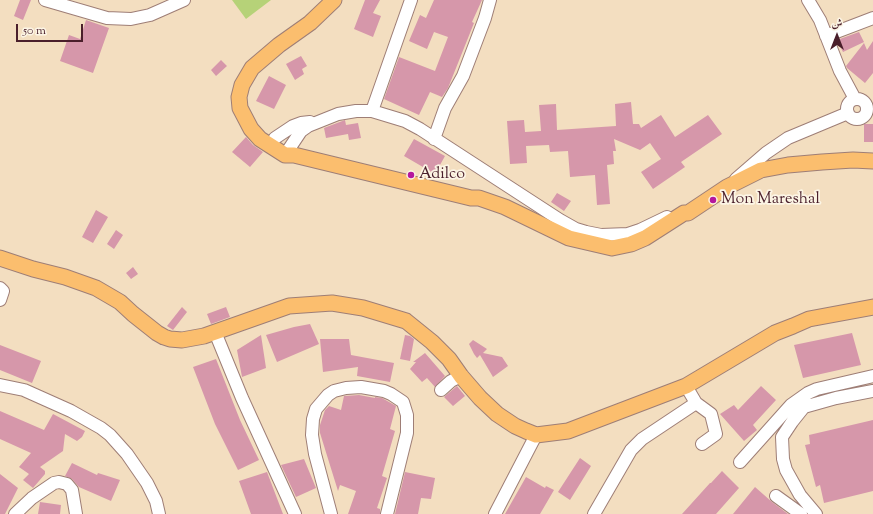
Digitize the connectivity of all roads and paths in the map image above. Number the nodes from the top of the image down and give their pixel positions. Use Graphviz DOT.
graph roads {
  1 [pos="45,0"];
  2 [pos="184,0"];
  3 [pos="334,0"];
  4 [pos="411,0"];
  5 [pos="490,0"];
  6 [pos="808,0"];
  7 [pos="873,18"];
  8 [pos="826,36"];
  9 [pos="855,99"];
  10 [pos="870,105"];
  11 [pos="372,111"];
  12 [pos="848,113"];
  13 [pos="320,121"];
  14 [pos="434,139"];
  15 [pos="273,142"];
  16 [pos="289,152"];
  17 [pos="873,161"];
  18 [pos="727,186"];
  19 [pos="690,211"];
  20 [pos="0,258"];
  21 [pos="0,288"];
  22 [pos="0,300"];
  23 [pos="873,307"];
  24 [pos="215,332"];
  25 [pos="461,376"];
  26 [pos="873,376"];
  27 [pos="0,385"];
  28 [pos="686,386"];
  29 [pos="441,390"];
  30 [pos="873,391"];
  31 [pos="696,403"];
  32 [pos="801,403"];
  33 [pos="536,435"];
  34 [pos="702,444"];
  35 [pos="740,462"];
  36 [pos="776,496"];
  37 [pos="15,514"];
  38 [pos="76,514"];
  39 [pos="159,514"];
  40 [pos="295,514"];
  41 [pos="331,514"];
  42 [pos="387,514"];
  43 [pos="495,514"];
  44 [pos="594,514"];
  45 [pos="801,514"];
  46 [pos="816,514"];
  1 -- 2 [label="street"];
  3 -- 15 [label="main road"];
  4 -- 11 [label="street"];
  5 -- 14 [label="street"];
  6 -- 8 [label="street"];
  7 -- 8 [label="street"];
  8 -- 9 [label="street"];
  9 -- 10 [label="street"];
  9 -- 12 [label="street"];
  10 -- 12 [label="street"];
  11 -- 13 [label="street"];
  11 -- 14 [label="street"];
  12 -- 18 [label="street"];
  13 -- 15 [label="street"];
  13 -- 16 [label="street"];
  14 -- 19 [label="street"];
  15 -- 16 [label="main road"];
  16 -- 19 [label="main road"];
  17 -- 18 [label="main road"];
  18 -- 19 [label="main road"];
  20 -- 24 [label="main road"];
  21 -- 22 [label="street"];
  23 -- 28 [label="main road"];
  24 -- 25 [label="main road"];
  24 -- 40 [label="street"];
  25 -- 29 [label="street"];
  25 -- 33 [label="main road"];
  26 -- 32 [label="street"];
  27 -- 39 [label="street"];
  28 -- 31 [label="street"];
  28 -- 33 [label="main road"];
  30 -- 32 [label="street"];
  31 -- 34 [label="street"];
  31 -- 44 [label="street"];
  32 -- 35 [label="street"];
  32 -- 46 [label="street"];
  33 -- 43 [label="street"];
  36 -- 45 [label="street"];
  37 -- 38 [label="street"];
  41 -- 42 [label="street"];
}
